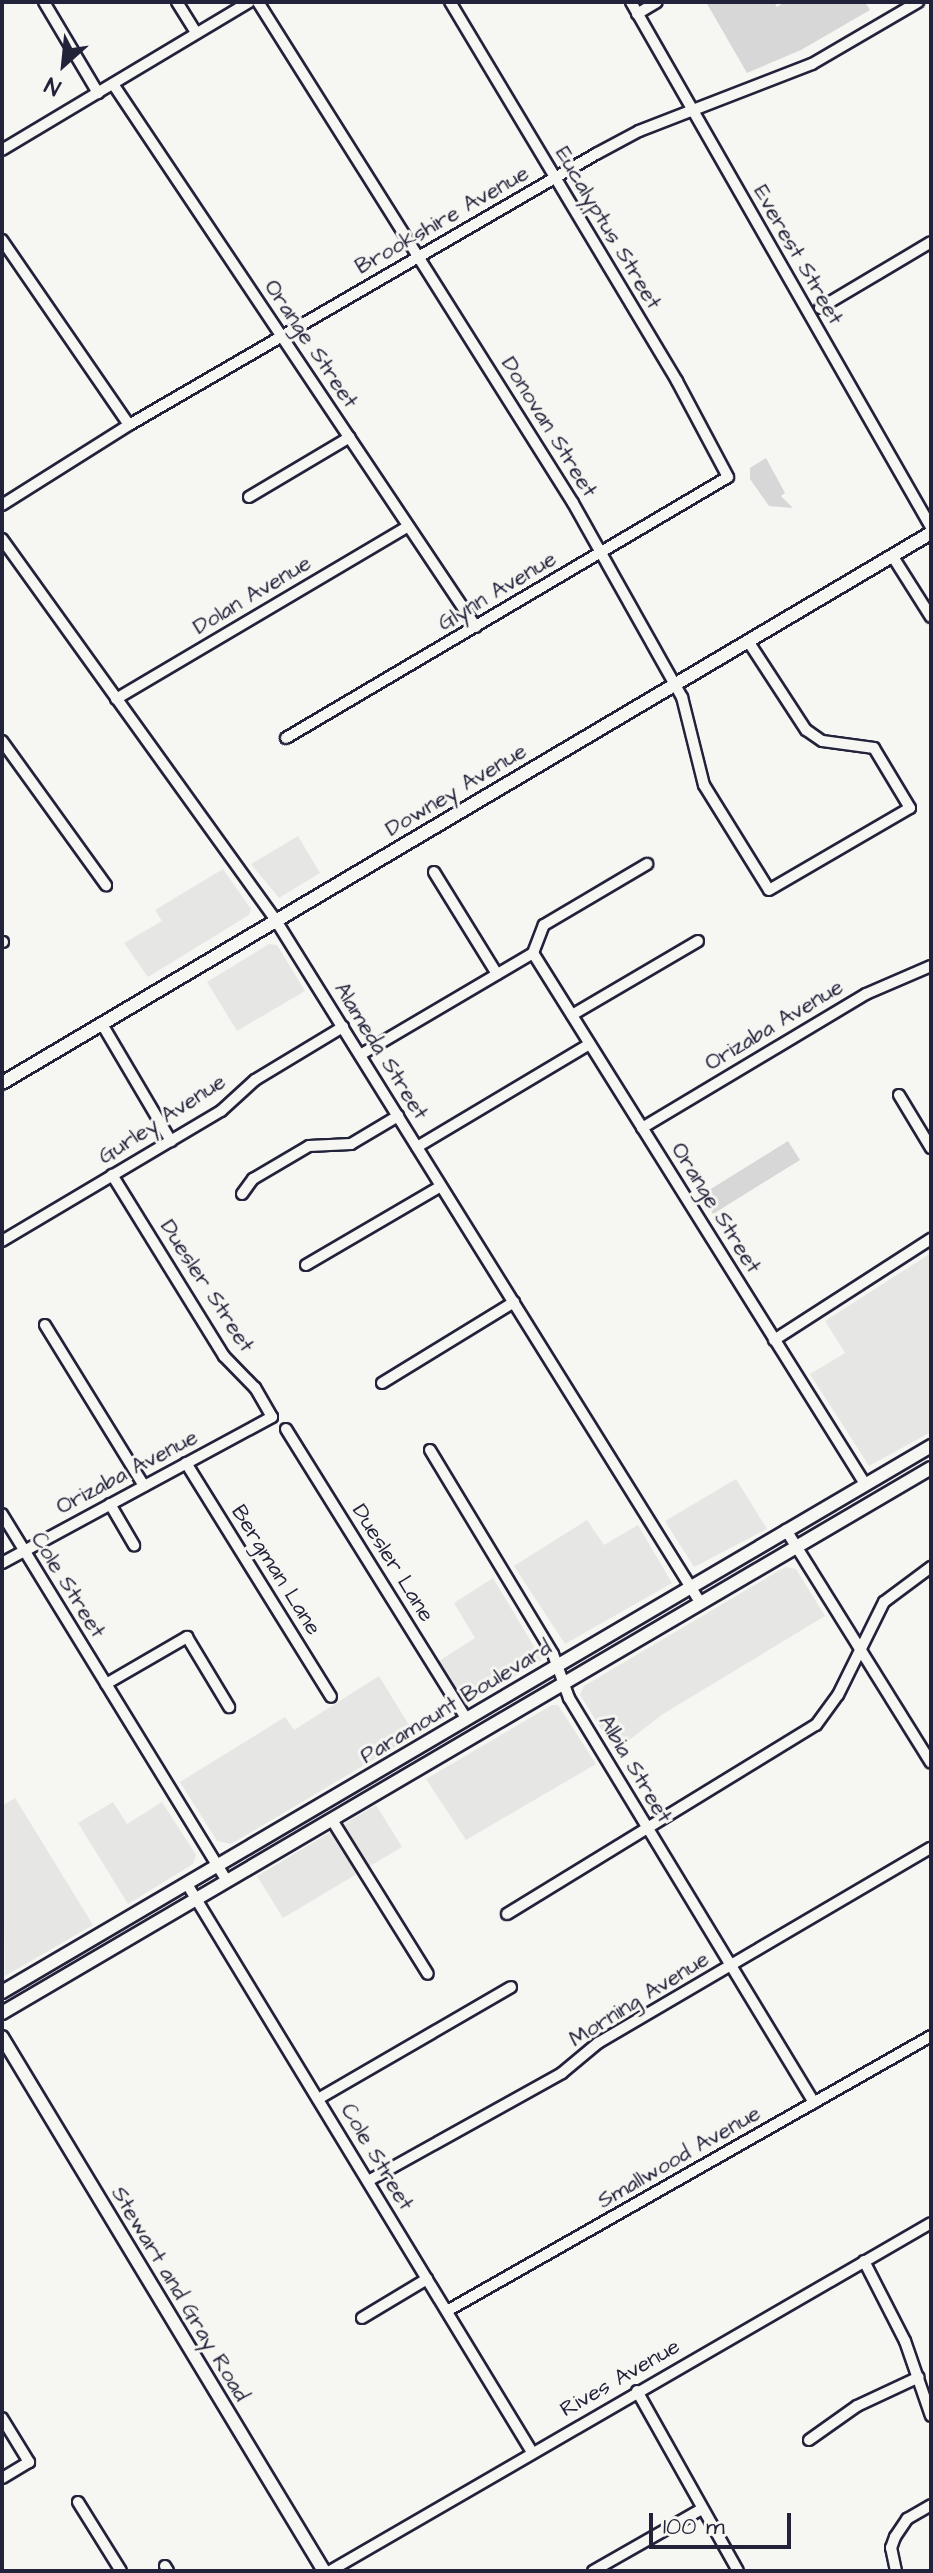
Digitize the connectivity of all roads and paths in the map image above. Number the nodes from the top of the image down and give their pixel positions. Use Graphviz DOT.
graph roads {
  1 [pos="44,2"];
  2 [pos="177,2"];
  3 [pos="249,2"];
  4 [pos="258,2"];
  5 [pos="450,2"];
  6 [pos="631,2"];
  7 [pos="657,2"];
  8 [pos="918,2"];
  9 [pos="637,14"];
  10 [pos="196,33"];
  11 [pos="113,84"];
  12 [pos="98,93"];
  13 [pos="692,110"];
  14 [pos="2,150"];
  15 [pos="554,177"];
  16 [pos="2,240"];
  17 [pos="931,242"];
  18 [pos="418,257"];
  19 [pos="820,308"];
  20 [pos="282,337"];
  21 [pos="129,425"];
  22 [pos="350,437"];
  23 [pos="728,477"];
  24 [pos="249,497"];
  25 [pos="2,505"];
  26 [pos="408,526"];
  27 [pos="931,530"];
  28 [pos="2,539"];
  29 [pos="598,553"];
  30 [pos="893,557"];
  31 [pos="931,617"];
  32 [pos="476,627"];
  33 [pos="748,641"];
  34 [pos="674,684"];
  35 [pos="116,699"];
  36 [pos="286,738"];
  37 [pos="2,741"];
  38 [pos="647,864"];
  39 [pos="434,872"];
  40 [pos="106,885"];
  41 [pos="275,919"];
  42 [pos="698,941"];
  43 [pos="533,953"];
  44 [pos="931,966"];
  45 [pos="497,974"];
  46 [pos="572,1015"];
  47 [pos="102,1024"];
  48 [pos="343,1027"];
  49 [pos="590,1044"];
  50 [pos="360,1055"];
  51 [pos="2,1083"];
  52 [pos="899,1095"];
  53 [pos="398,1116"];
  54 [pos="642,1128"];
  55 [pos="171,1141"];
  56 [pos="417,1147"];
  57 [pos="931,1148"];
  58 [pos="112,1175"];
  59 [pos="441,1186"];
  60 [pos="242,1194"];
  61 [pos="931,1239"];
  62 [pos="2,1241"];
  63 [pos="306,1265"];
  64 [pos="514,1302"];
  65 [pos="45,1325"];
  66 [pos="774,1340"];
  67 [pos="382,1383"];
  68 [pos="272,1417"];
  69 [pos="286,1429"];
  70 [pos="931,1446"];
  71 [pos="430,1450"];
  72 [pos="186,1463"];
  73 [pos="931,1468"];
  74 [pos="865,1484"];
  75 [pos="144,1486"];
  76 [pos="110,1504"];
  77 [pos="2,1514"];
  78 [pos="849,1516"];
  79 [pos="786,1530"];
  80 [pos="134,1545"];
  81 [pos="796,1546"];
  82 [pos="23,1551"];
  83 [pos="2,1563"];
  84 [pos="931,1567"];
  85 [pos="691,1587"];
  86 [pos="700,1602"];
  87 [pos="861,1649"];
  88 [pos="557,1665"];
  89 [pos="563,1683"];
  90 [pos="106,1684"];
  91 [pos="331,1697"];
  92 [pos="229,1707"];
  93 [pos="466,1718"];
  94 [pos="931,1763"];
  95 [pos="332,1820"];
  96 [pos="649,1831"];
  97 [pos="931,1848"];
  98 [pos="217,1865"];
  99 [pos="227,1881"];
  100 [pos="187,1884"];
  101 [pos="196,1899"];
  102 [pos="507,1914"];
  103 [pos="729,1967"];
  104 [pos="428,1974"];
  105 [pos="511,1987"];
  106 [pos="2,1992"];
  107 [pos="2,2013"];
  108 [pos="931,2036"];
  109 [pos="2,2037"];
  110 [pos="318,2099"];
  111 [pos="814,2103"];
  112 [pos="368,2181"];
  113 [pos="931,2223"];
  114 [pos="864,2261"];
  115 [pos="427,2279"];
  116 [pos="447,2311"];
  117 [pos="362,2318"];
  118 [pos="919,2377"];
  119 [pos="637,2391"];
  120 [pos="931,2416"];
  121 [pos="2,2418"];
  122 [pos="809,2440"];
  123 [pos="532,2452"];
  124 [pos="2,2478"];
  125 [pos="78,2502"];
  126 [pos="931,2505"];
  127 [pos="700,2510"];
  128 [pos="121,2571"];
  129 [pos="324,2571"];
  130 [pos="330,2571"];
  131 [pos="593,2571"];
  132 [pos="738,2571"];
  133 [pos="896,2571"];
  1 -- 12 [label="street"];
  2 -- 10 [label="street"];
  3 -- 10 [label="street"];
  4 -- 18 [label="street, Donovan Street"];
  5 -- 15 [label="street, Eucalyptus Street"];
  6 -- 9 [label="street, Everest Street"];
  7 -- 9 [label="street"];
  8 -- 13 [label="street, Brookshire Avenue"];
  9 -- 13 [label="street, Everest Street"];
  10 -- 11 [label="street"];
  11 -- 12 [label="street"];
  11 -- 20 [label="street, Orange Street"];
  12 -- 14 [label="street"];
  13 -- 15 [label="street, Brookshire Avenue"];
  13 -- 27 [label="street, Everest Street"];
  15 -- 18 [label="street, Brookshire Avenue"];
  15 -- 23 [label="street, Eucalyptus Street"];
  16 -- 21 [label="street"];
  17 -- 19 [label="street"];
  18 -- 20 [label="street, Brookshire Avenue"];
  18 -- 29 [label="street, Donovan Street"];
  20 -- 21 [label="street, Brookshire Avenue"];
  20 -- 22 [label="street, Orange Street"];
  21 -- 25 [label="street, Brookshire Avenue"];
  22 -- 24 [label="street"];
  22 -- 26 [label="street, Orange Street"];
  23 -- 29 [label="street, Glynn Avenue"];
  26 -- 32 [label="street, Orange Street"];
  26 -- 35 [label="street, Dolan Avenue"];
  27 -- 30 [label="main road, Downey Avenue"];
  28 -- 35 [label="street, Alameda Street"];
  29 -- 32 [label="street, Glynn Avenue"];
  29 -- 34 [label="street, Donovan Street"];
  30 -- 31 [label="street"];
  30 -- 33 [label="main road, Downey Avenue"];
  32 -- 36 [label="street, Glynn Avenue"];
  33 -- 34 [label="main road, Downey Avenue"];
  33 -- 34 [label="street, Donovan Street"];
  34 -- 41 [label="main road, Downey Avenue"];
  35 -- 41 [label="street, Alameda Street"];
  37 -- 40 [label="street"];
  38 -- 43 [label="street"];
  39 -- 45 [label="street"];
  41 -- 47 [label="main road, Downey Avenue"];
  41 -- 48 [label="street, Alameda Street"];
  42 -- 46 [label="street"];
  43 -- 45 [label="street"];
  43 -- 46 [label="street, Orange Street"];
  44 -- 54 [label="street, Orizaba Avenue"];
  45 -- 50 [label="street"];
  46 -- 49 [label="street, Orange Street"];
  47 -- 51 [label="main road, Downey Avenue"];
  47 -- 55 [label="street"];
  48 -- 50 [label="street, Alameda Street"];
  48 -- 55 [label="street, Gurley Avenue"];
  49 -- 54 [label="street, Orange Street"];
  49 -- 56 [label="street"];
  50 -- 53 [label="street, Alameda Street"];
  52 -- 57 [label="street"];
  53 -- 56 [label="street, Alameda Street"];
  53 -- 60 [label="street"];
  54 -- 66 [label="street, Orange Street"];
  55 -- 58 [label="street, Gurley Avenue"];
  56 -- 59 [label="street, Alameda Street"];
  58 -- 62 [label="street, Gurley Avenue"];
  58 -- 68 [label="street, Duesler Street"];
  59 -- 63 [label="street"];
  59 -- 64 [label="street, Alameda Street"];
  61 -- 66 [label="street"];
  64 -- 67 [label="street"];
  64 -- 85 [label="street, Alameda Street"];
  65 -- 75 [label="street"];
  66 -- 74 [label="street, Orange Street"];
  68 -- 72 [label="street, Orizaba Avenue"];
  69 -- 93 [label="street, Duesler Lane"];
  70 -- 74 [label="main road, Paramount Boulevard"];
  71 -- 88 [label="street, Albia Street"];
  72 -- 75 [label="street, Orizaba Avenue"];
  72 -- 91 [label="street, Bergman Lane"];
  73 -- 78 [label="main road, Paramount Boulevard"];
  74 -- 78 [label="main road"];
  74 -- 79 [label="main road, Paramount Boulevard"];
  75 -- 76 [label="street, Orizaba Avenue"];
  76 -- 80 [label="street"];
  76 -- 82 [label="street, Orizaba Avenue"];
  77 -- 82 [label="street, Cole Street"];
  78 -- 81 [label="main road, Paramount Boulevard"];
  79 -- 81 [label="street"];
  79 -- 85 [label="main road, Paramount Boulevard"];
  81 -- 86 [label="main road, Paramount Boulevard"];
  81 -- 87 [label="street"];
  82 -- 83 [label="street, Orizaba Avenue"];
  82 -- 90 [label="street, Cole Street"];
  84 -- 87 [label="street"];
  85 -- 86 [label="street, Alameda Street"];
  85 -- 88 [label="main road, Paramount Boulevard"];
  86 -- 89 [label="main road, Paramount Boulevard"];
  87 -- 94 [label="street"];
  87 -- 96 [label="street"];
  88 -- 89 [label="street, Albia Street"];
  88 -- 93 [label="main road, Paramount Boulevard"];
  89 -- 95 [label="main road, Paramount Boulevard"];
  89 -- 96 [label="street, Albia Street"];
  90 -- 92 [label="street"];
  90 -- 98 [label="street, Cole Street"];
  93 -- 98 [label="main road, Paramount Boulevard"];
  95 -- 99 [label="main road, Paramount Boulevard"];
  95 -- 104 [label="street"];
  96 -- 102 [label="street"];
  96 -- 103 [label="street, Albia Street"];
  97 -- 103 [label="street, Morning Avenue"];
  98 -- 99 [label="street, Cole Street"];
  98 -- 100 [label="main road, Paramount Boulevard"];
  99 -- 101 [label="main road, Paramount Boulevard"];
  100 -- 101 [label="street, Cole Street"];
  100 -- 106 [label="main road, Paramount Boulevard"];
  101 -- 107 [label="main road, Paramount Boulevard"];
  101 -- 110 [label="street, Cole Street"];
  103 -- 111 [label="street, Albia Street"];
  103 -- 112 [label="street, Morning Avenue"];
  105 -- 110 [label="street"];
  108 -- 111 [label="street, Smallwood Avenue"];
  109 -- 129 [label="main road, Stewart and Gray Road"];
  110 -- 112 [label="street, Cole Street"];
  111 -- 116 [label="street, Smallwood Avenue"];
  112 -- 115 [label="street, Cole Street"];
  113 -- 114 [label="street, Rives Avenue"];
  114 -- 118 [label="street"];
  114 -- 119 [label="street, Rives Avenue"];
  115 -- 116 [label="street, Cole Street"];
  115 -- 117 [label="street"];
  116 -- 123 [label="street, Cole Street"];
  118 -- 120 [label="street"];
  118 -- 122 [label="street"];
  119 -- 123 [label="street, Rives Avenue"];
  119 -- 127 [label="street"];
  121 -- 124 [label="street"];
  123 -- 130 [label="street, Rives Avenue"];
  125 -- 128 [label="street"];
  126 -- 133 [label="street"];
  127 -- 131 [label="street"];
  127 -- 132 [label="street"];
}
